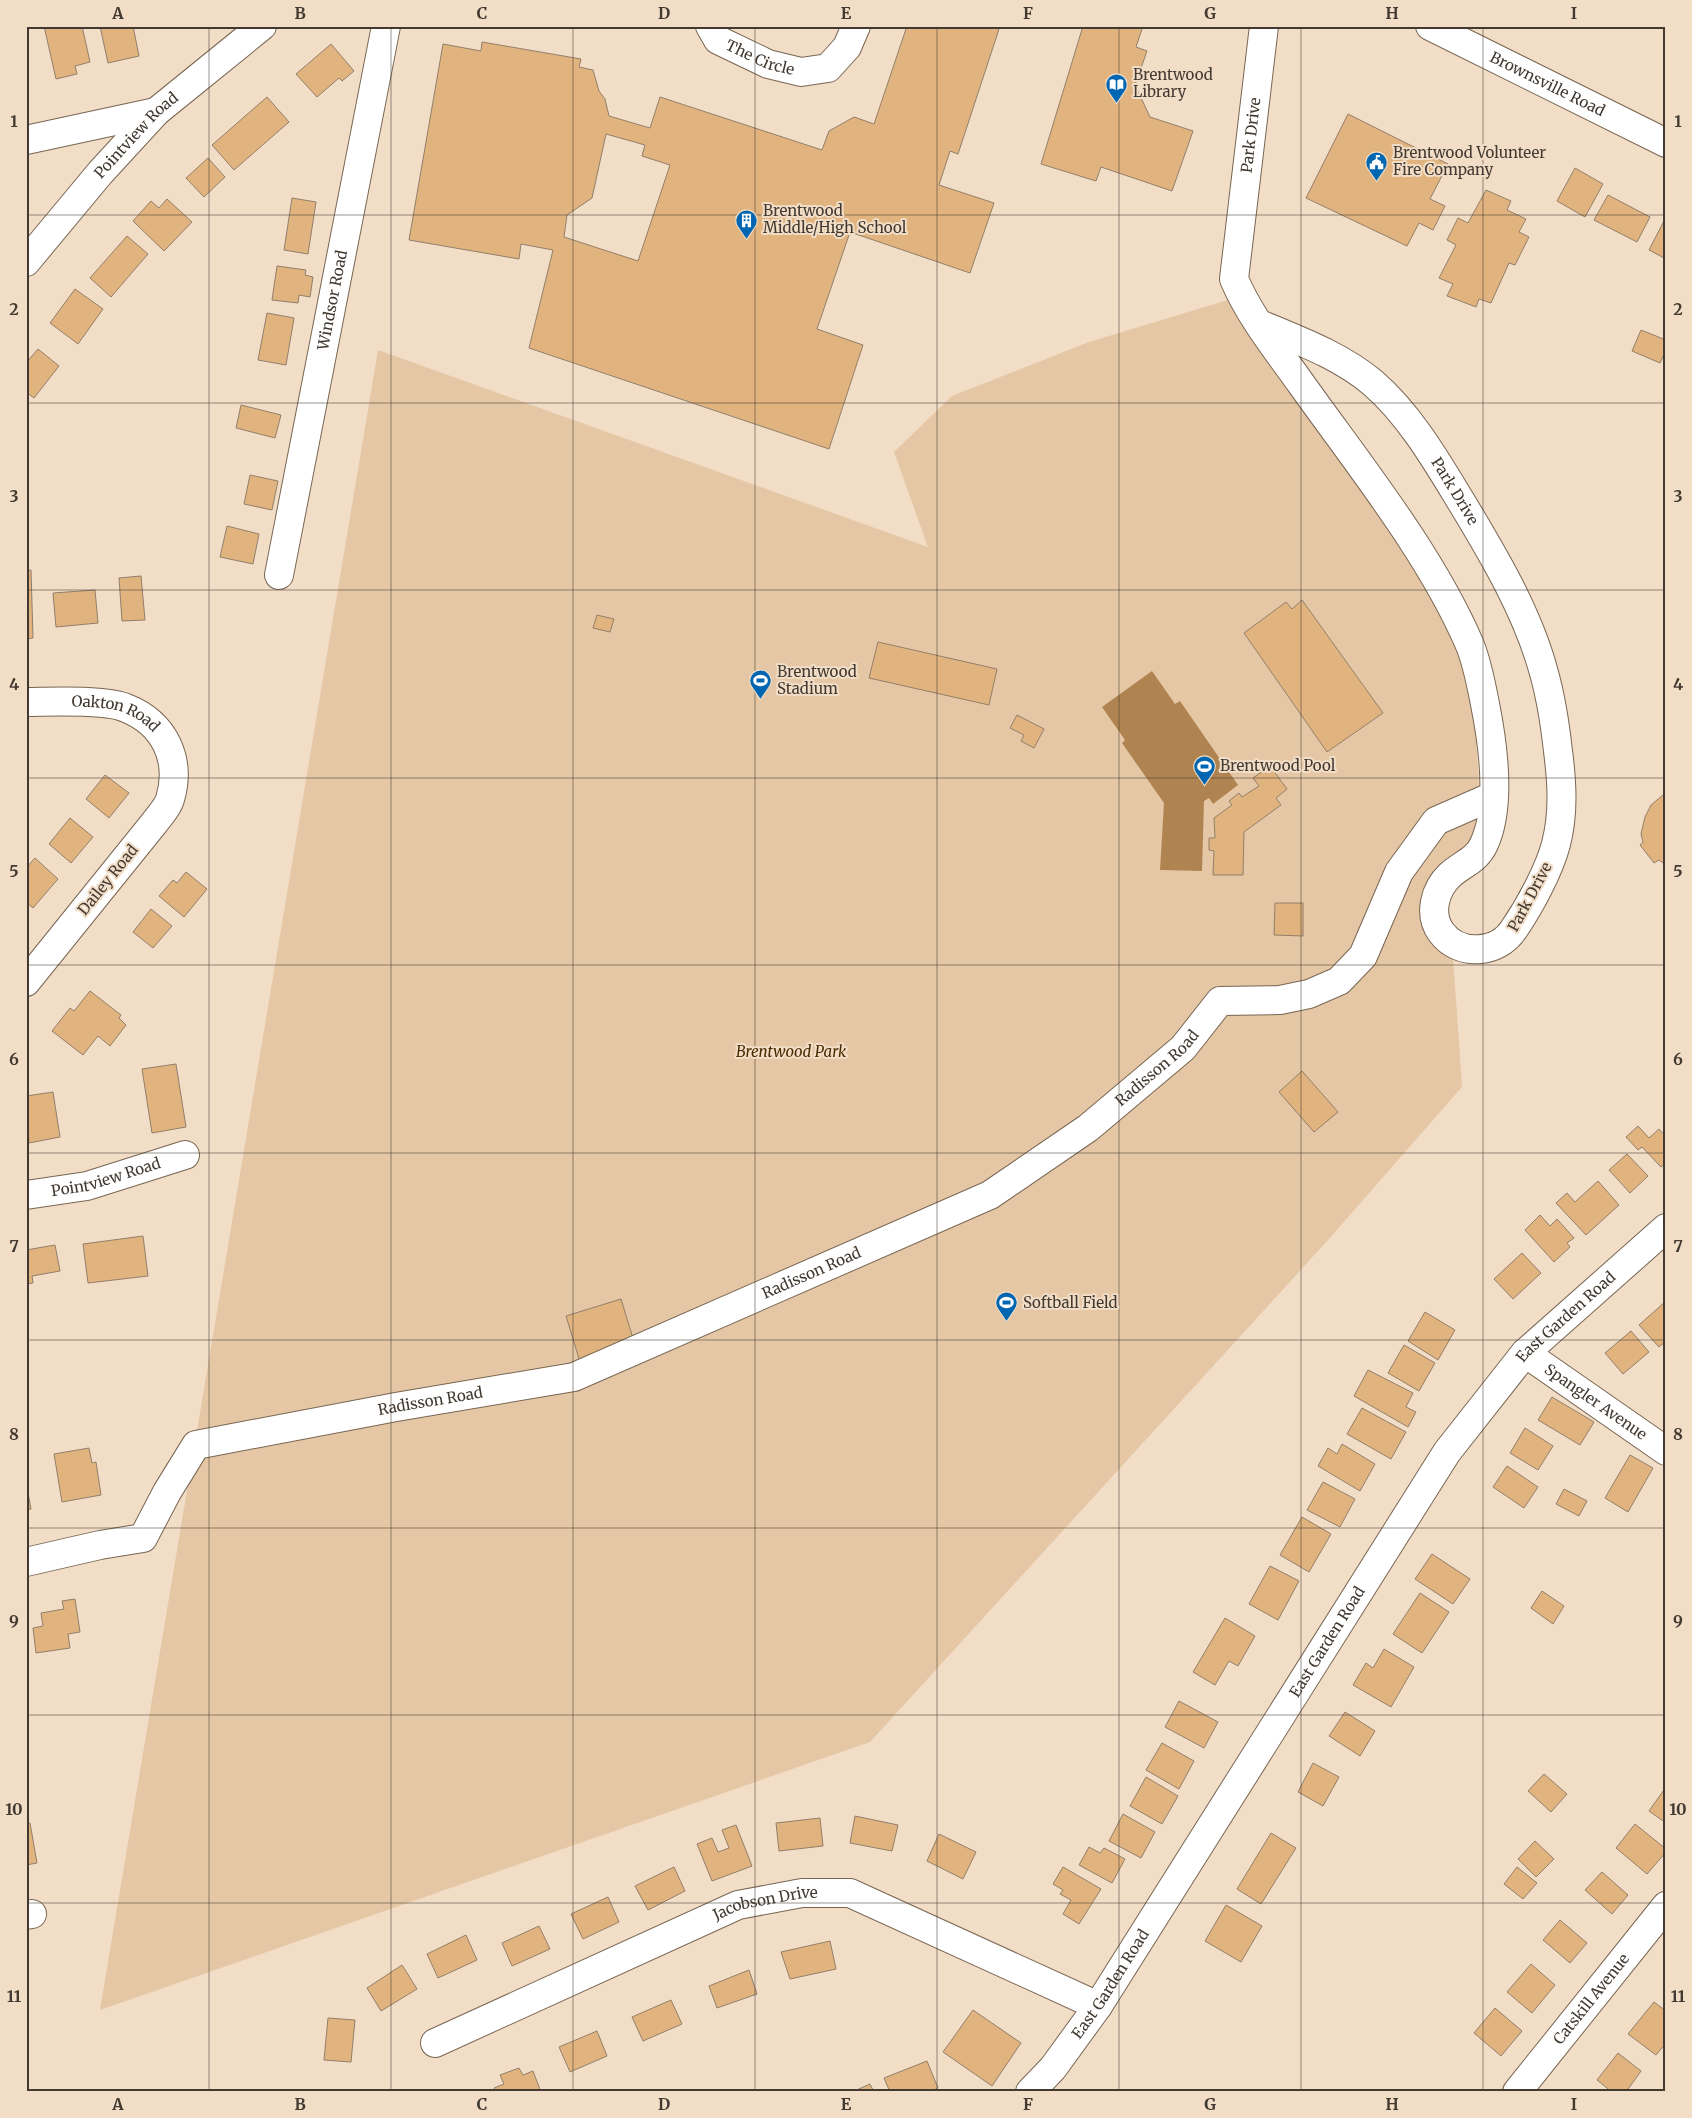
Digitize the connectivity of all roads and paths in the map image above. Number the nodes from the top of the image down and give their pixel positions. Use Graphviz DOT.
graph roads {
  1 [pos="262,26"];
  2 [pos="386,26"];
  3 [pos="710,26"];
  4 [pos="856,26"];
  5 [pos="1264,26"];
  6 [pos="1430,26"];
  7 [pos="156,112"];
  8 [pos="26,140"];
  9 [pos="1666,143"];
  10 [pos="26,262"];
  11 [pos="1262,325"];
  12 [pos="279,575"];
  13 [pos="26,702"];
  14 [pos="174,771"];
  15 [pos="1493,796"];
  16 [pos="26,982"];
  17 [pos="185,1155"];
  18 [pos="26,1194"];
  19 [pos="1666,1228"];
  20 [pos="1525,1353"];
  21 [pos="1666,1451"];
  22 [pos="26,1562"];
  23 [pos="1666,1906"];
  24 [pos="1098,2006"];
  25 [pos="435,2043"];
  26 [pos="1030,2092"];
  27 [pos="1518,2092"];
  1 -- 7 [label="street, Pointview Road"];
  2 -- 12 [label="street, Windsor Road"];
  3 -- 4 [label="street, The Circle"];
  5 -- 11 [label="street, Park Drive"];
  6 -- 9 [label="street, Brownsville Road"];
  7 -- 8 [label="street"];
  7 -- 10 [label="street, Pointview Road"];
  11 -- 15 [label="street, Park Drive"];
  11 -- 15 [label="street, Park Drive"];
  13 -- 14 [label="street, Oakton Road"];
  14 -- 16 [label="street, Dailey Road"];
  15 -- 22 [label="street, Radisson Road"];
  17 -- 18 [label="street, Pointview Road"];
  19 -- 20 [label="street, East Garden Road"];
  20 -- 21 [label="street, Spangler Avenue"];
  20 -- 24 [label="street, East Garden Road"];
  23 -- 27 [label="street, Catskill Avenue"];
  24 -- 25 [label="street, Jacobson Drive"];
  24 -- 26 [label="street, East Garden Road"];
}
